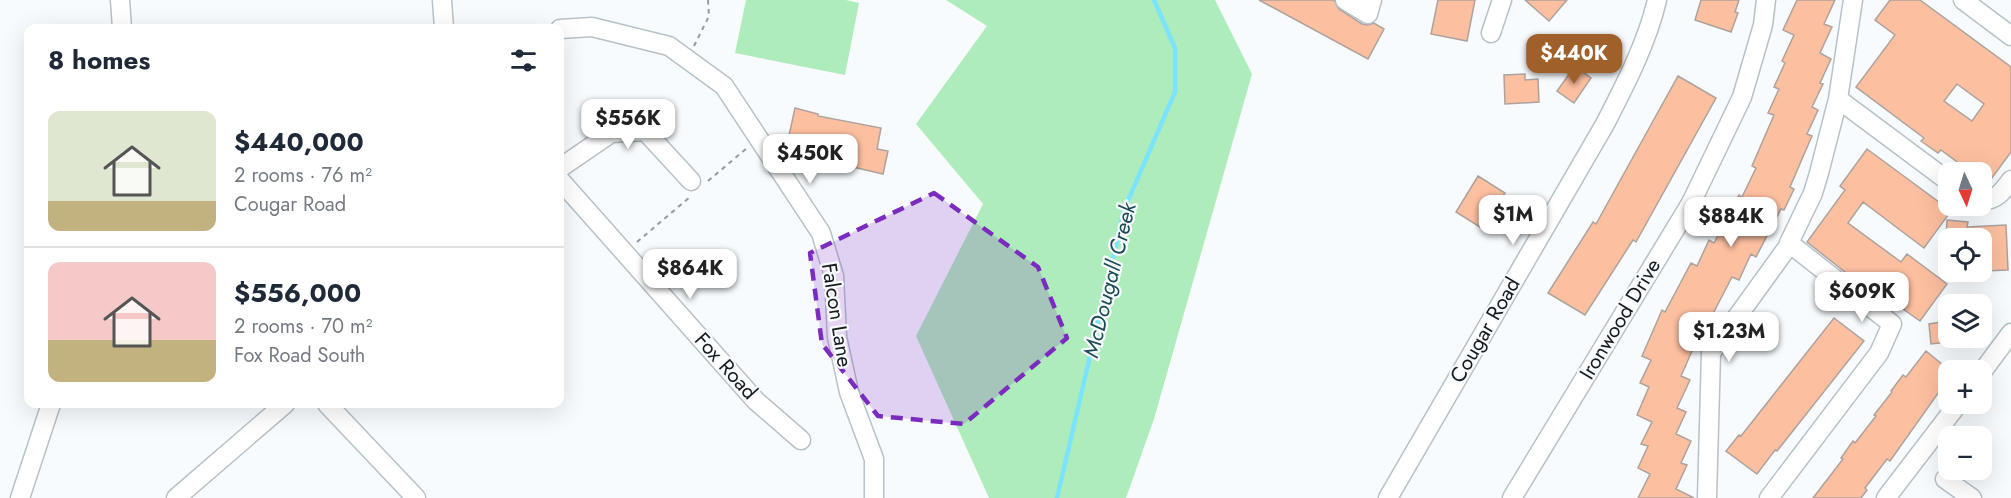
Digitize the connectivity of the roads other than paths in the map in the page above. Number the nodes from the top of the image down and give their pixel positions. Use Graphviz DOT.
graph roads {
  1 [pos="120,0"];
  2 [pos="442,0"];
  3 [pos="1345,0"];
  4 [pos="1372,0"];
  5 [pos="1502,0"];
  6 [pos="1657,0"];
  7 [pos="1766,0"];
  8 [pos="1853,0"];
  9 [pos="1963,0"];
  10 [pos="122,24"];
  11 [pos="444,24"];
  12 [pos="564,29"];
  13 [pos="1491,33"];
  14 [pos="2011,36"];
  15 [pos="1838,99"];
  16 [pos="564,165"];
  17 [pos="1938,174"];
  18 [pos="2011,180"];
  19 [pos="691,181"];
  20 [pos="564,185"];
  21 [pos="1992,198"];
  22 [pos="1789,246"];
  23 [pos="2011,333"];
  24 [pos="1991,360"];
  25 [pos="50,408"];
  26 [pos="280,408"];
  27 [pos="331,408"];
  28 [pos="1950,414"];
  29 [pos="801,440"];
  30 [pos="1947,480"];
  31 [pos="20,498"];
  32 [pos="176,498"];
  33 [pos="416,498"];
  34 [pos="874,498"];
  35 [pos="1388,498"];
  36 [pos="1512,498"];
  37 [pos="1707,498"];
  38 [pos="1769,498"];
  39 [pos="1886,498"];
  40 [pos="1972,498"];
  1 -- 10 [label="street"];
  2 -- 11 [label="street"];
  3 -- 4 [label="street"];
  5 -- 13 [label="street"];
  6 -- 35 [label="street, Cougar Road"];
  7 -- 36 [label="street, Ironwood Drive"];
  8 -- 15 [label="street"];
  9 -- 14 [label="street"];
  12 -- 34 [label="street, Falcon Lane"];
  15 -- 17 [label="street"];
  15 -- 38 [label="street"];
  16 -- 19 [label="street"];
  18 -- 21 [label="street"];
  20 -- 29 [label="street, Fox Road"];
  22 -- 37 [label="street"];
  23 -- 24 [label="street"];
  25 -- 31 [label="street"];
  26 -- 32 [label="street"];
  27 -- 33 [label="street"];
  28 -- 39 [label="street"];
  30 -- 40 [label="street"];
}
